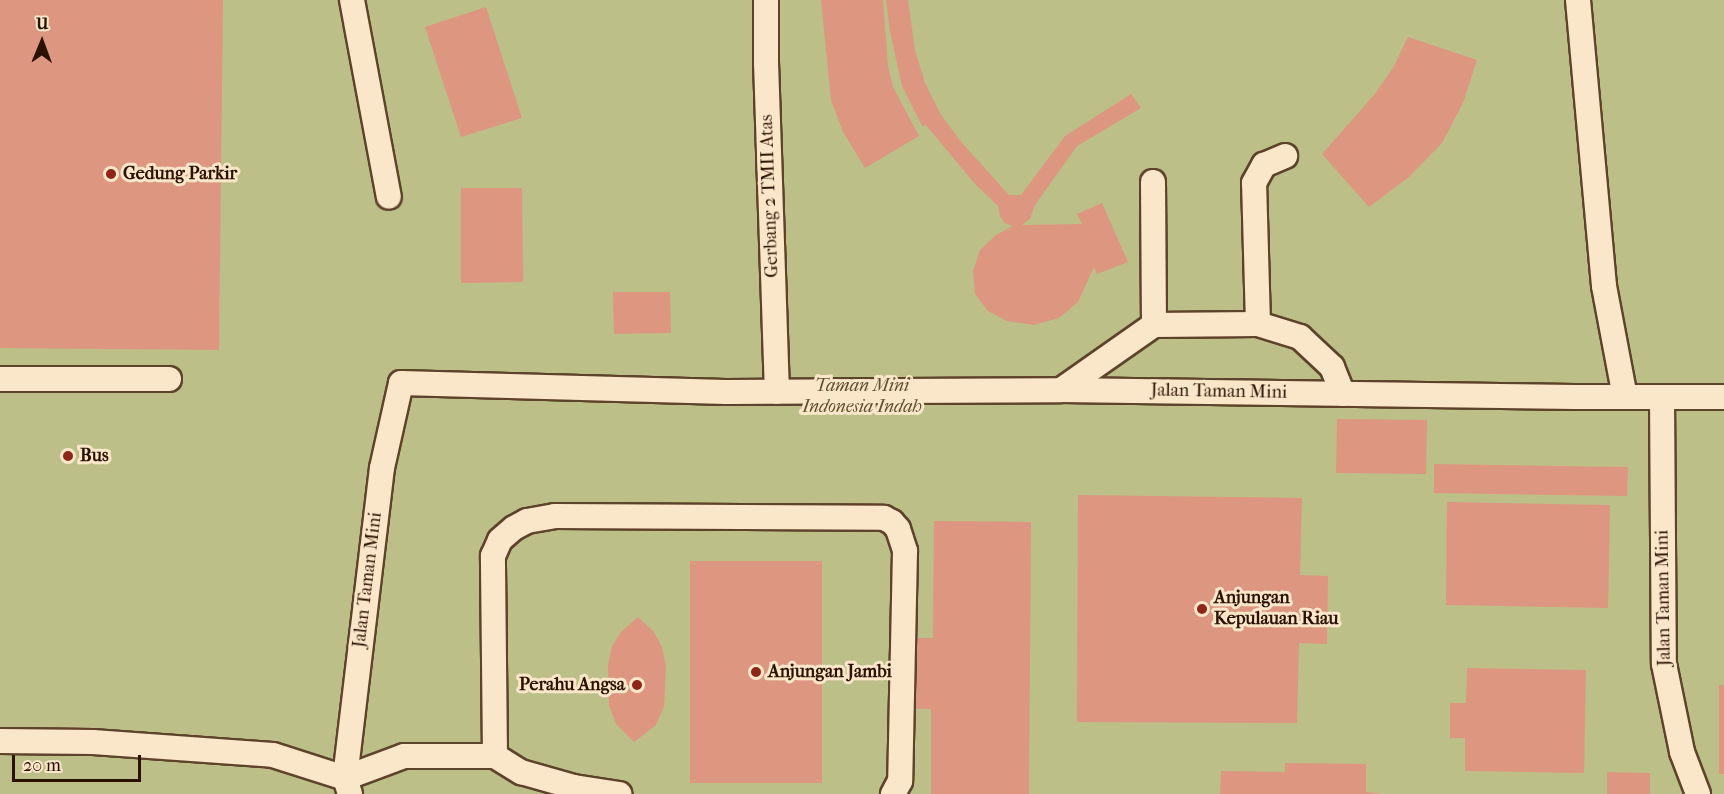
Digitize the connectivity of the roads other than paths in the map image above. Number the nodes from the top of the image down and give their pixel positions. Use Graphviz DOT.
graph roads {
  1 [pos="352,0"];
  2 [pos="766,0"];
  3 [pos="1578,0"];
  4 [pos="1285,156"];
  5 [pos="1153,182"];
  6 [pos="390,197"];
  7 [pos="1258,324"];
  8 [pos="1154,326"];
  9 [pos="0,379"];
  10 [pos="168,379"];
  11 [pos="1061,390"];
  12 [pos="777,392"];
  13 [pos="1343,394"];
  14 [pos="1625,397"];
  15 [pos="1662,397"];
  16 [pos="1724,397"];
  17 [pos="0,741"];
  18 [pos="495,756"];
  19 [pos="347,786"];
  20 [pos="619,794"];
  21 [pos="893,794"];
  22 [pos="1698,794"];
  1 -- 6 [label="lane"];
  2 -- 12 [label="lane, Gerbang 2 TMII Atas"];
  3 -- 14 [label="lane"];
  4 -- 7 [label="lane"];
  5 -- 8 [label="lane"];
  7 -- 8 [label="lane"];
  7 -- 13 [label="lane"];
  8 -- 11 [label="lane"];
  9 -- 10 [label="lane"];
  11 -- 12 [label="lane, Jalan Taman Mini"];
  11 -- 13 [label="lane, Jalan Taman Mini"];
  12 -- 19 [label="lane, Jalan Taman Mini"];
  13 -- 14 [label="lane, Jalan Taman Mini"];
  14 -- 15 [label="lane, Jalan Taman Mini"];
  15 -- 16 [label="lane, Jalan Taman Mini"];
  15 -- 22 [label="lane, Jalan Taman Mini"];
  17 -- 19 [label="lane"];
  18 -- 19 [label="lane"];
  18 -- 20 [label="lane"];
  18 -- 21 [label="lane"];
}
